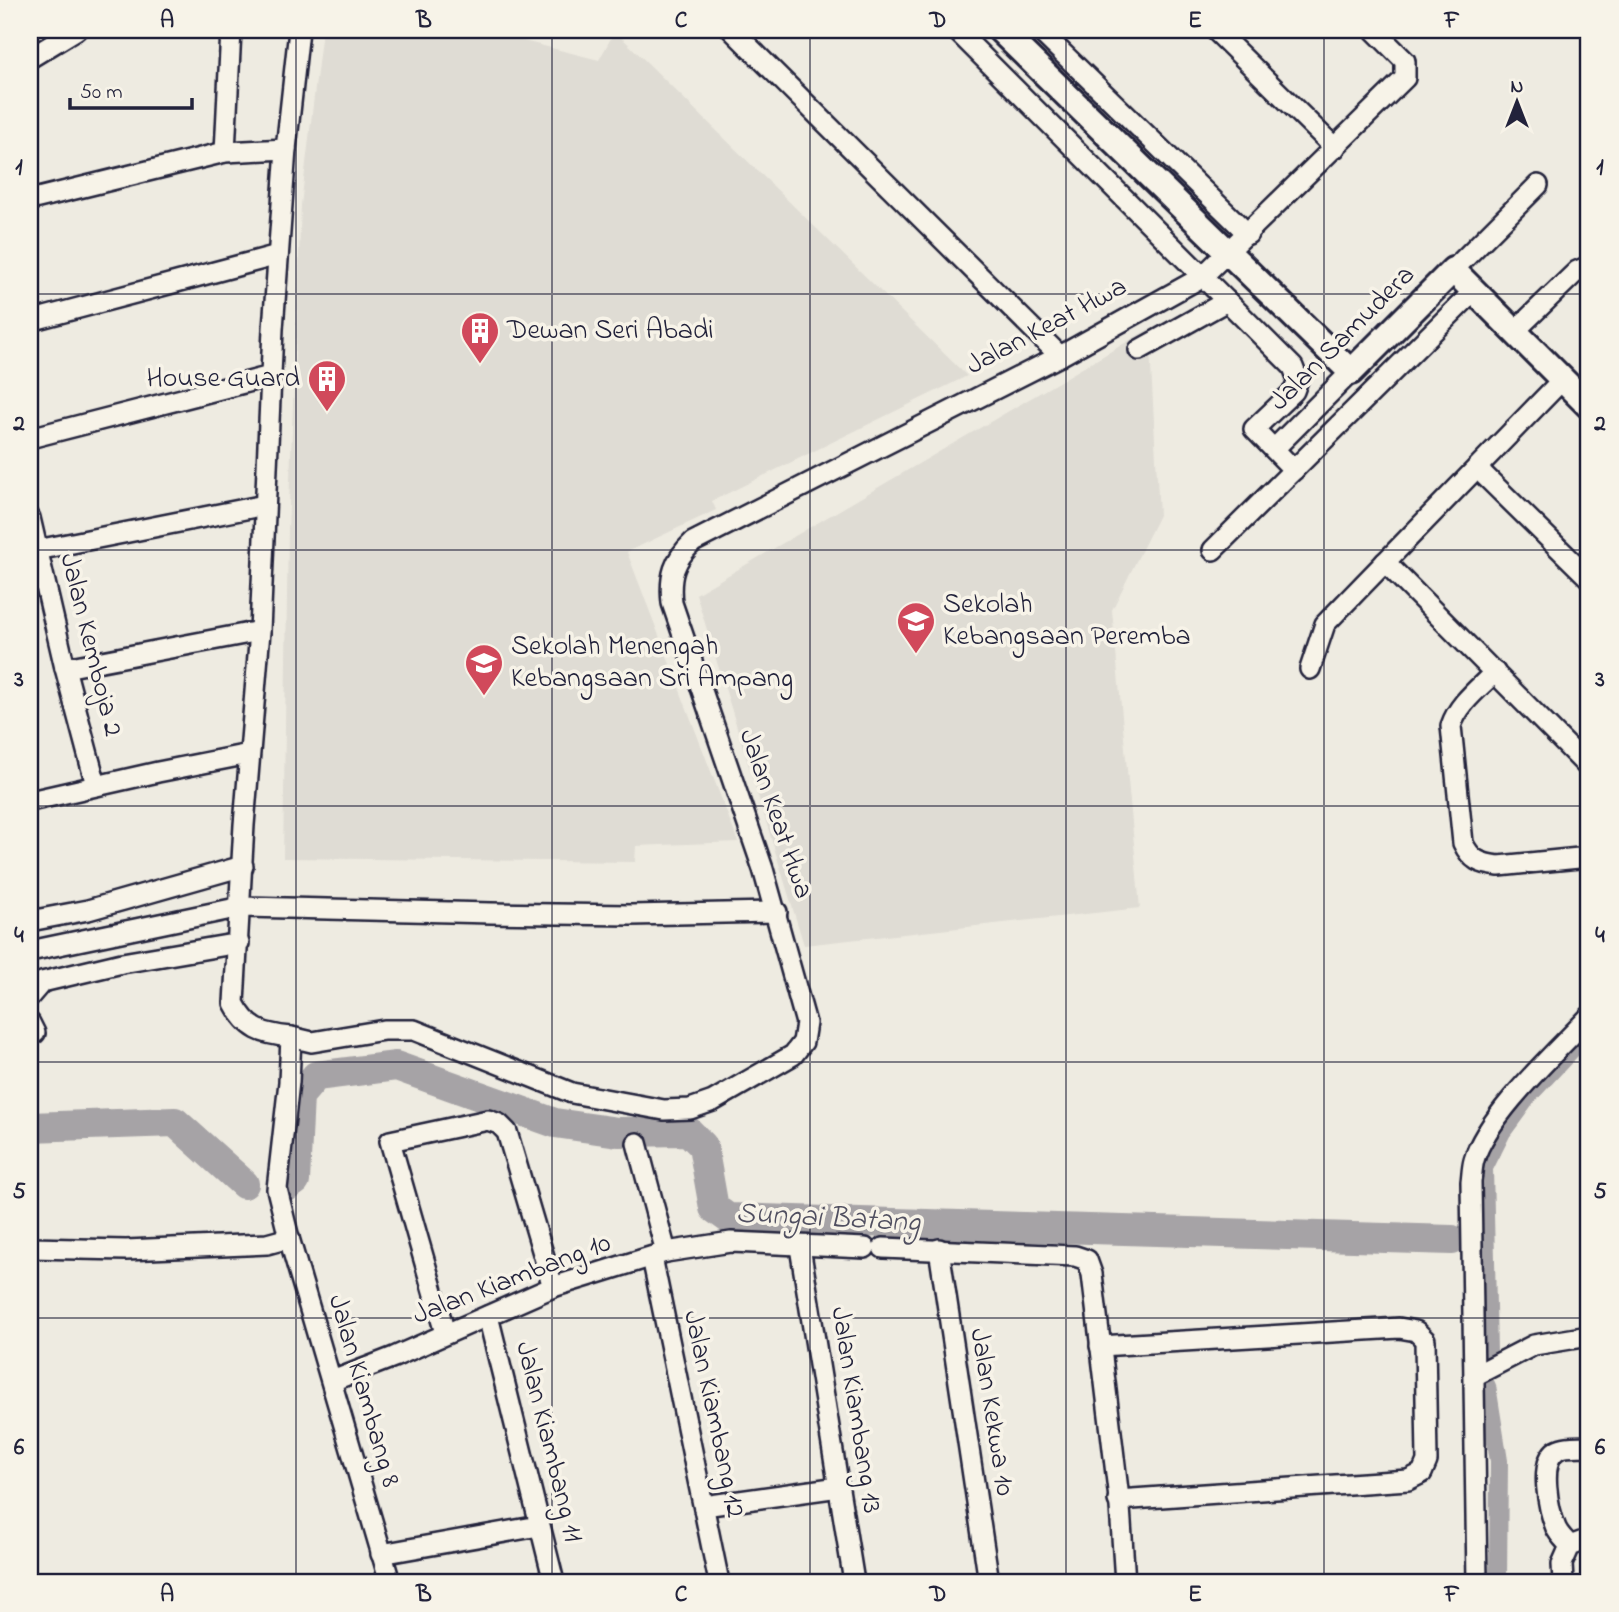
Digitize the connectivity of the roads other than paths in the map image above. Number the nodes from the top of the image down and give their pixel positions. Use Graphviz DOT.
graph roads {
  1 [pos="76,30"];
  2 [pos="231,30"];
  3 [pos="299,30"];
  4 [pos="732,30"];
  5 [pos="956,30"];
  6 [pos="1000,30"];
  7 [pos="1215,30"];
  8 [pos="1374,30"];
  9 [pos="1045,32"];
  10 [pos="1026,55"];
  11 [pos="30,58"];
  12 [pos="1003,76"];
  13 [pos="1335,148"];
  14 [pos="286,149"];
  15 [pos="225,152"];
  16 [pos="1538,185"];
  17 [pos="30,200"];
  18 [pos="1248,234"];
  19 [pos="1229,252"];
  20 [pos="278,255"];
  21 [pos="1589,265"];
  22 [pos="1453,270"];
  23 [pos="1202,277"];
  24 [pos="1474,291"];
  25 [pos="1227,301"];
  26 [pos="30,321"];
  27 [pos="1515,331"];
  28 [pos="1139,350"];
  29 [pos="1060,356"];
  30 [pos="1351,372"];
  31 [pos="271,376"];
  32 [pos="1563,379"];
  33 [pos="1589,405"];
  34 [pos="30,438"];
  35 [pos="1274,449"];
  36 [pos="1477,468"];
  37 [pos="1294,470"];
  38 [pos="265,505"];
  39 [pos="30,518"];
  40 [pos="37,550"];
  41 [pos="1213,550"];
  42 [pos="1385,562"];
  43 [pos="1589,578"];
  44 [pos="260,631"];
  45 [pos="65,668"];
  46 [pos="1310,669"];
  47 [pos="1495,672"];
  48 [pos="249,754"];
  49 [pos="1589,768"];
  50 [pos="96,785"];
  51 [pos="30,801"];
  52 [pos="1589,858"];
  53 [pos="243,866"];
  54 [pos="241,907"];
  55 [pos="777,912"];
  56 [pos="30,921"];
  57 [pos="117,933"];
  58 [pos="239,943"];
  59 [pos="34,951"];
  60 [pos="122,963"];
  61 [pos="36,989"];
  62 [pos="1589,1017"];
  63 [pos="291,1037"];
  64 [pos="637,1143"];
  65 [pos="289,1238"];
  66 [pos="800,1247"];
  67 [pos="30,1248"];
  68 [pos="939,1249"];
  69 [pos="659,1255"];
  70 [pos="553,1287"];
  71 [pos="488,1315"];
  72 [pos="445,1333"];
  73 [pos="1589,1336"];
  74 [pos="1100,1346"];
  75 [pos="1476,1375"];
  76 [pos="332,1381"];
  77 [pos="1589,1446"];
  78 [pos="839,1487"];
  79 [pos="1118,1500"];
  80 [pos="704,1506"];
  81 [pos="539,1526"];
  82 [pos="1589,1539"];
  83 [pos="1570,1546"];
  84 [pos="382,1554"];
  85 [pos="390,1582"];
  86 [pos="554,1582"];
  87 [pos="719,1582"];
  88 [pos="854,1582"];
  89 [pos="989,1582"];
  90 [pos="1125,1582"];
  91 [pos="1477,1582"];
  92 [pos="1563,1582"];
  1 -- 11 [label="street"];
  2 -- 15 [label="street"];
  3 -- 14 [label="street, Jalan Keat Hwa"];
  4 -- 29 [label="street"];
  5 -- 12 [label="street"];
  6 -- 10 [label="street"];
  7 -- 13 [label="street"];
  8 -- 13 [label="street, Jalan Keat Hwa"];
  9 -- 10 [label="street"];
  9 -- 18 [label="street"];
  10 -- 12 [label="street"];
  10 -- 19 [label="street"];
  12 -- 23 [label="street"];
  13 -- 18 [label="street, Jalan Keat Hwa"];
  14 -- 15 [label="street"];
  14 -- 20 [label="street, Jalan Keat Hwa"];
  15 -- 17 [label="street"];
  16 -- 22 [label="street"];
  18 -- 19 [label="street, Jalan Keat Hwa"];
  19 -- 23 [label="street, Jalan Keat Hwa"];
  19 -- 30 [label="street"];
  20 -- 26 [label="street"];
  20 -- 31 [label="street, Jalan Keat Hwa"];
  21 -- 27 [label="street"];
  22 -- 24 [label="street"];
  22 -- 30 [label="street, Jalan Samudera"];
  23 -- 25 [label="street"];
  23 -- 29 [label="street, Jalan Keat Hwa"];
  24 -- 27 [label="street"];
  24 -- 37 [label="street"];
  25 -- 28 [label="street"];
  25 -- 35 [label="street"];
  27 -- 32 [label="street"];
  29 -- 55 [label="street, Jalan Keat Hwa"];
  30 -- 35 [label="street, Jalan Samudera"];
  31 -- 34 [label="street"];
  31 -- 38 [label="street, Jalan Keat Hwa"];
  32 -- 33 [label="street"];
  32 -- 36 [label="street"];
  35 -- 37 [label="street"];
  36 -- 42 [label="street"];
  36 -- 43 [label="street"];
  37 -- 41 [label="street"];
  38 -- 40 [label="street"];
  38 -- 44 [label="street, Jalan Keat Hwa"];
  39 -- 40 [label="street, Jalan Kemboja 2"];
  40 -- 45 [label="street, Jalan Kemboja 2"];
  42 -- 46 [label="street"];
  42 -- 47 [label="street"];
  44 -- 45 [label="street"];
  44 -- 48 [label="street, Jalan Keat Hwa"];
  45 -- 50 [label="street, Jalan Kemboja 2"];
  47 -- 49 [label="street"];
  47 -- 52 [label="street"];
  48 -- 50 [label="street"];
  48 -- 53 [label="street, Jalan Keat Hwa"];
  50 -- 51 [label="street"];
  53 -- 54 [label="street, Jalan Keat Hwa"];
  53 -- 56 [label="street"];
  54 -- 55 [label="street"];
  54 -- 57 [label="street"];
  54 -- 58 [label="street, Jalan Keat Hwa"];
  55 -- 63 [label="street, Jalan Keat Hwa"];
  57 -- 59 [label="street"];
  57 -- 60 [label="street"];
  58 -- 60 [label="street"];
  58 -- 63 [label="street, Jalan Keat Hwa"];
  59 -- 61 [label="street"];
  60 -- 61 [label="street"];
  62 -- 75 [label="street"];
  63 -- 65 [label="street, Jalan Kiambang 8"];
  64 -- 69 [label="street, Jalan Kiambang 12"];
  65 -- 67 [label="street"];
  65 -- 76 [label="street, Jalan Kiambang 8"];
  66 -- 68 [label="street, Jalan Kiambang 10"];
  66 -- 69 [label="street, Jalan Kiambang 10"];
  66 -- 78 [label="street, Jalan Kiambang 13"];
  68 -- 74 [label="street, Jalan Kiambang 10"];
  68 -- 89 [label="street, Jalan Kekwa 10"];
  69 -- 70 [label="street, Jalan Kiambang 10"];
  69 -- 80 [label="street, Jalan Kiambang 12"];
  70 -- 71 [label="street, Jalan Kiambang 10"];
  70 -- 72 [label="street"];
  71 -- 72 [label="street, Jalan Kiambang 10"];
  71 -- 81 [label="street, Jalan Kiambang 11"];
  72 -- 76 [label="street, Jalan Kiambang 10"];
  73 -- 75 [label="street"];
  74 -- 79 [label="street"];
  74 -- 79 [label="street"];
  75 -- 91 [label="street"];
  76 -- 84 [label="street, Jalan Kiambang 8"];
  77 -- 83 [label="street"];
  78 -- 80 [label="street"];
  78 -- 88 [label="street, Jalan Kiambang 13"];
  79 -- 90 [label="street"];
  80 -- 87 [label="street, Jalan Kiambang 12"];
  81 -- 84 [label="street"];
  81 -- 86 [label="street, Jalan Kiambang 11"];
  82 -- 83 [label="street"];
  83 -- 92 [label="street"];
  84 -- 85 [label="street, Jalan Kiambang 8"];
}
